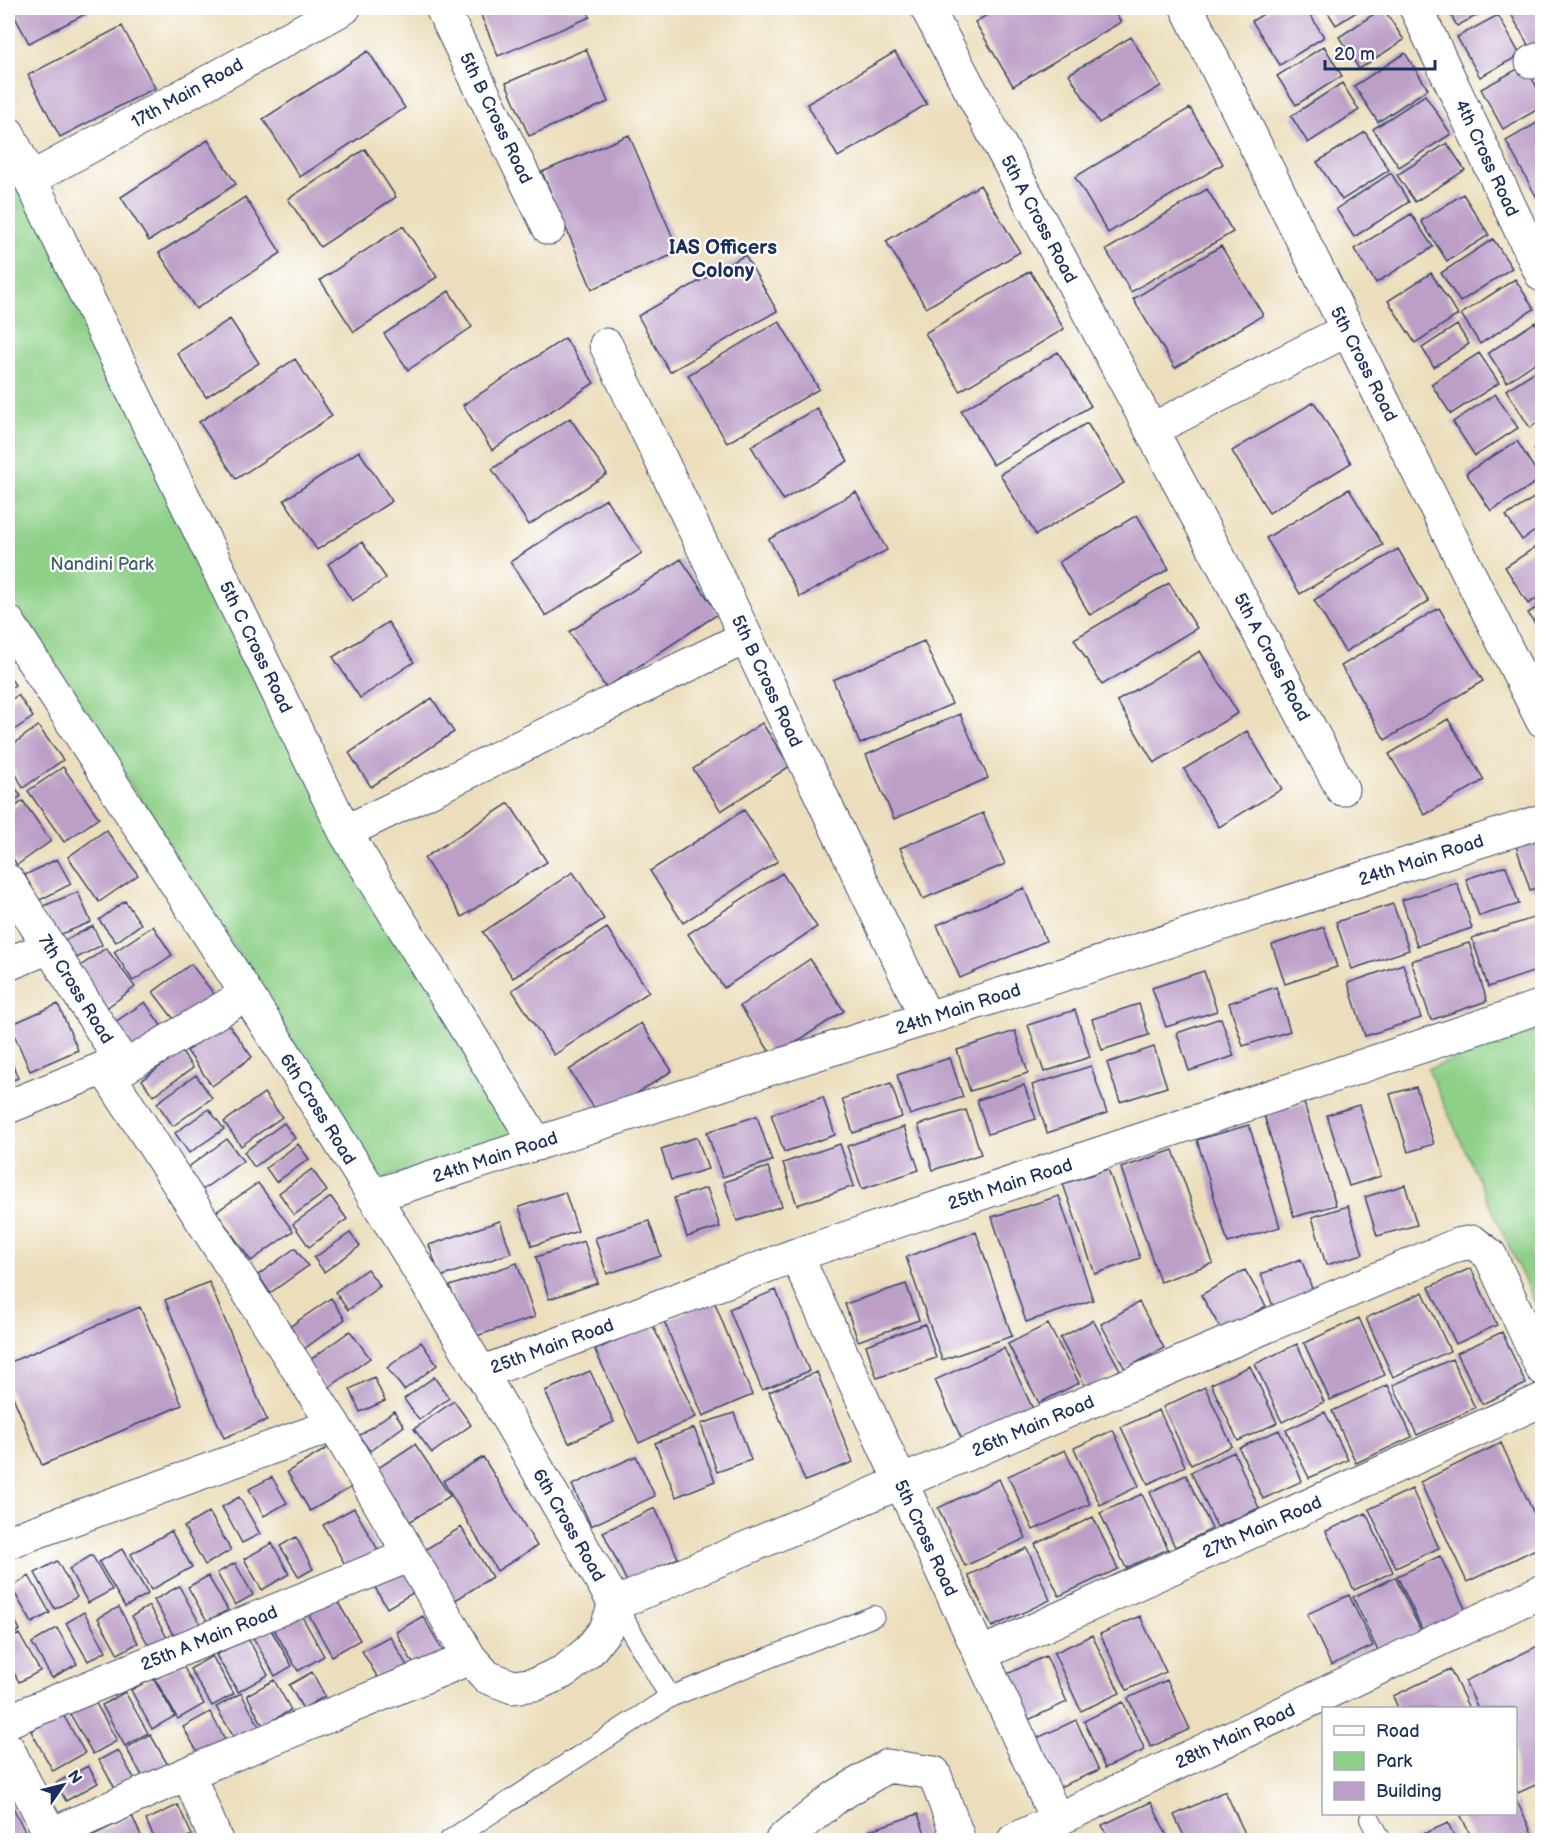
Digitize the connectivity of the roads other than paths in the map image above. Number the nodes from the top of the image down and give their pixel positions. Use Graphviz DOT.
graph roads {
  1 [pos="344,8"];
  2 [pos="442,8"];
  3 [pos="927,8"];
  4 [pos="1187,8"];
  5 [pos="1416,8"];
  6 [pos="8,133"];
  7 [pos="30,179"];
  8 [pos="549,228"];
  9 [pos="1542,275"];
  10 [pos="1347,330"];
  11 [pos="606,345"];
  12 [pos="1151,430"];
  13 [pos="8,622"];
  14 [pos="747,637"];
  15 [pos="1542,720"];
  16 [pos="1342,789"];
  17 [pos="1542,821"];
  18 [pos="345,832"];
  19 [pos="8,881"];
  20 [pos="49,947"];
  21 [pos="8,964"];
  22 [pos="247,994"];
  23 [pos="1542,1006"];
  24 [pos="927,1018"];
  25 [pos="114,1067"];
  26 [pos="8,1107"];
  27 [pos="537,1144"];
  28 [pos="373,1196"];
  29 [pos="796,1255"];
  30 [pos="1542,1368"];
  31 [pos="481,1372"];
  32 [pos="1542,1400"];
  33 [pos="334,1425"];
  34 [pos="900,1483"];
  35 [pos="8,1542"];
  36 [pos="410,1555"];
  37 [pos="1542,1591"];
  38 [pos="615,1604"];
  39 [pos="874,1616"];
  40 [pos="981,1654"];
  41 [pos="479,1667"];
  42 [pos="670,1696"];
  43 [pos="8,1721"];
  44 [pos="8,1749"];
  45 [pos="188,1773"];
  46 [pos="1370,1819"];
  47 [pos="1057,1820"];
  48 [pos="51,1838"];
  49 [pos="216,1840"];
  50 [pos="450,1840"];
  51 [pos="782,1840"];
  52 [pos="958,1840"];
  53 [pos="1014,1840"];
  54 [pos="1381,1840"];
  1 -- 7 [label="street, 17th Main Road"];
  2 -- 8 [label="street, 5th B Cross Road"];
  3 -- 12 [label="street, 5th A Cross Road"];
  4 -- 10 [label="street, 5th Cross Road"];
  5 -- 9 [label="street, 4th Cross Road"];
  6 -- 7 [label="street, 5th C Cross Road"];
  7 -- 18 [label="street, 5th C Cross Road"];
  10 -- 12 [label="street"];
  10 -- 15 [label="street, 5th Cross Road"];
  11 -- 14 [label="street, 5th B Cross Road"];
  12 -- 16 [label="street, 5th A Cross Road"];
  13 -- 22 [label="street, 6th Cross Road"];
  14 -- 18 [label="street"];
  14 -- 24 [label="street, 5th B Cross Road"];
  17 -- 24 [label="street, 24th Main Road"];
  18 -- 27 [label="street, 5th C Cross Road"];
  19 -- 20 [label="street, 7th Cross Road"];
  20 -- 21 [label="street"];
  20 -- 25 [label="street, 7th Cross Road"];
  22 -- 25 [label="street"];
  22 -- 28 [label="street, 6th Cross Road"];
  23 -- 29 [label="street, 25th Main Road"];
  24 -- 27 [label="street, 24th Main Road"];
  25 -- 26 [label="street"];
  25 -- 33 [label="street"];
  27 -- 28 [label="street, 24th Main Road"];
  28 -- 31 [label="street, 6th Cross Road"];
  29 -- 31 [label="street, 25th Main Road"];
  29 -- 34 [label="street, 5th Cross Road"];
  30 -- 34 [label="street, 26th Main Road"];
  31 -- 38 [label="street, 6th Cross Road"];
  32 -- 40 [label="street, 27th Main Road"];
  33 -- 35 [label="street"];
  33 -- 36 [label="street"];
  34 -- 38 [label="street, 26th Main Road"];
  34 -- 40 [label="street, 5th Cross Road"];
  36 -- 41 [label="street"];
  36 -- 43 [label="street, 25th A Main Road"];
  37 -- 47 [label="street, 28th Main Road"];
  38 -- 41 [label="street"];
  38 -- 42 [label="lane"];
  39 -- 42 [label="lane"];
  40 -- 47 [label="street, 5th Cross Road"];
  41 -- 45 [label="street"];
  42 -- 50 [label="lane"];
  44 -- 48 [label="street"];
  45 -- 48 [label="street"];
  45 -- 49 [label="street"];
  46 -- 54 [label="lane"];
  47 -- 53 [label="street, 28th Main Road"];
  51 -- 52 [label="street"];
}
